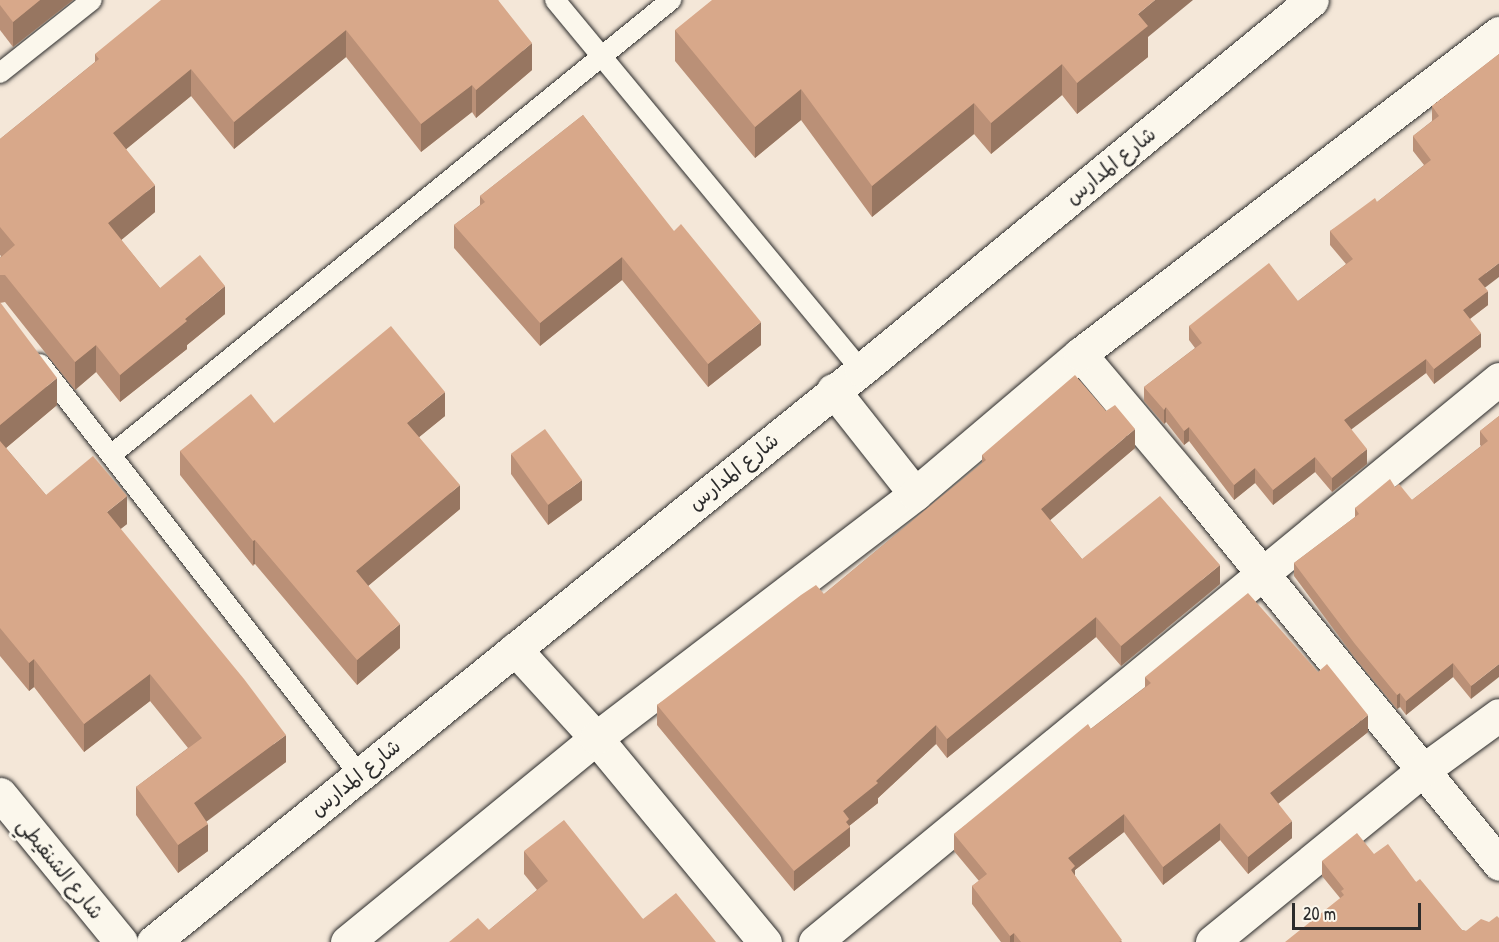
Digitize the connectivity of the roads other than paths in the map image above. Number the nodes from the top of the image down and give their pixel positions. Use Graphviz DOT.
graph roads {
  1 [pos="92,0"];
  2 [pos="555,0"];
  3 [pos="671,0"];
  4 [pos="1312,0"];
  5 [pos="1499,33"];
  6 [pos="601,56"];
  7 [pos="0,73"];
  8 [pos="28,348"];
  9 [pos="1080,354"];
  10 [pos="861,370"];
  11 [pos="1499,379"];
  12 [pos="833,390"];
  13 [pos="111,455"];
  14 [pos="915,494"];
  15 [pos="1262,574"];
  16 [pos="515,649"];
  17 [pos="1499,715"];
  18 [pos="596,738"];
  19 [pos="1422,771"];
  20 [pos="359,774"];
  21 [pos="0,794"];
  22 [pos="1499,864"];
  23 [pos="121,942"];
  24 [pos="153,942"];
  25 [pos="347,942"];
  26 [pos="765,942"];
  27 [pos="815,942"];
  28 [pos="1212,942"];
  1 -- 7 [label="lane"];
  2 -- 6 [label="lane"];
  3 -- 6 [label="lane"];
  4 -- 10 [label="street, شارع المدارس"];
  5 -- 9 [label="street"];
  6 -- 10 [label="lane"];
  6 -- 13 [label="lane"];
  8 -- 13 [label="lane"];
  9 -- 14 [label="street"];
  9 -- 15 [label="street"];
  10 -- 12 [label="street, شارع المدارس"];
  11 -- 15 [label="street"];
  12 -- 14 [label="street"];
  12 -- 16 [label="street, شارع المدارس"];
  13 -- 20 [label="lane"];
  14 -- 18 [label="street"];
  15 -- 19 [label="street"];
  15 -- 27 [label="street"];
  16 -- 18 [label="street"];
  16 -- 20 [label="street, شارع المدارس"];
  17 -- 19 [label="street"];
  18 -- 25 [label="street"];
  18 -- 26 [label="street"];
  19 -- 22 [label="street"];
  19 -- 28 [label="street"];
  20 -- 24 [label="street, شارع المدارس"];
  21 -- 23 [label="street, شارع الشنقيطي"];
}
